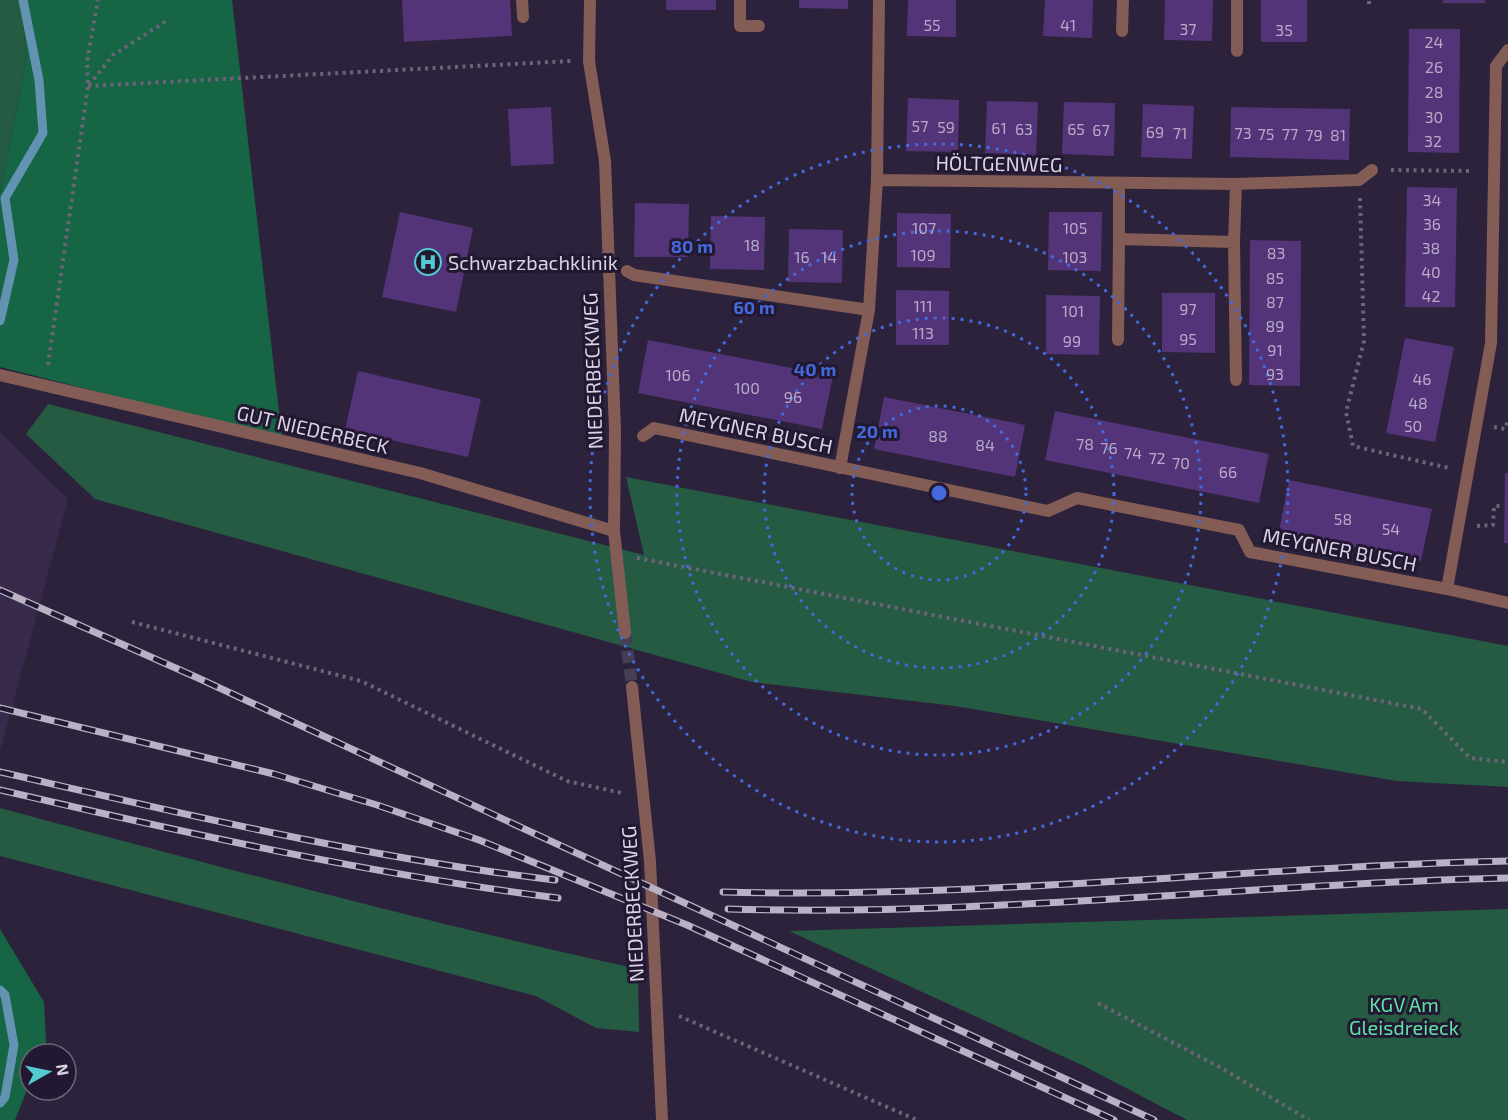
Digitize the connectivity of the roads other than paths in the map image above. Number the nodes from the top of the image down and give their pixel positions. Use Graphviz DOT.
graph roads {
  1 [pos="522,0"];
  2 [pos="590,0"];
  3 [pos="740,0"];
  4 [pos="879,0"];
  5 [pos="1123,0"];
  6 [pos="1237,0"];
  7 [pos="524,17"];
  8 [pos="759,26"];
  9 [pos="1122,32"];
  10 [pos="1508,50"];
  11 [pos="1237,51"];
  12 [pos="1372,170"];
  13 [pos="877,180"];
  14 [pos="1119,184"];
  15 [pos="1236,184"];
  16 [pos="1119,239"];
  17 [pos="1234,242"];
  18 [pos="627,271"];
  19 [pos="869,310"];
  20 [pos="1118,340"];
  21 [pos="0,375"];
  22 [pos="1236,380"];
  23 [pos="643,435"];
  24 [pos="840,468"];
  25 [pos="614,531"];
  26 [pos="1447,589"];
  27 [pos="1508,603"];
  28 [pos="625,633"];
  29 [pos="632,687"];
  30 [pos="662,1120"];
  1 -- 7 [label="street"];
  2 -- 25 [label="street, NIEDERBECKWEG"];
  3 -- 8 [label="street"];
  4 -- 13 [label="street"];
  5 -- 9 [label="street"];
  6 -- 11 [label="street"];
  10 -- 26 [label="street"];
  12 -- 15 [label="street, HÖLTGENWEG"];
  13 -- 14 [label="street, HÖLTGENWEG"];
  13 -- 19 [label="street"];
  14 -- 15 [label="street, HÖLTGENWEG"];
  14 -- 16 [label="street"];
  15 -- 17 [label="street"];
  16 -- 17 [label="street"];
  16 -- 20 [label="street"];
  17 -- 22 [label="street"];
  18 -- 19 [label="street"];
  19 -- 24 [label="street"];
  21 -- 25 [label="street, GUT NIEDERBECK"];
  23 -- 24 [label="street, MEYGNER BUSCH"];
  24 -- 26 [label="street, MEYGNER BUSCH"];
  25 -- 28 [label="street, NIEDERBECKWEG"];
  26 -- 27 [label="street, MEYGNER BUSCH"];
  29 -- 30 [label="street, NIEDERBECKWEG"];
}
